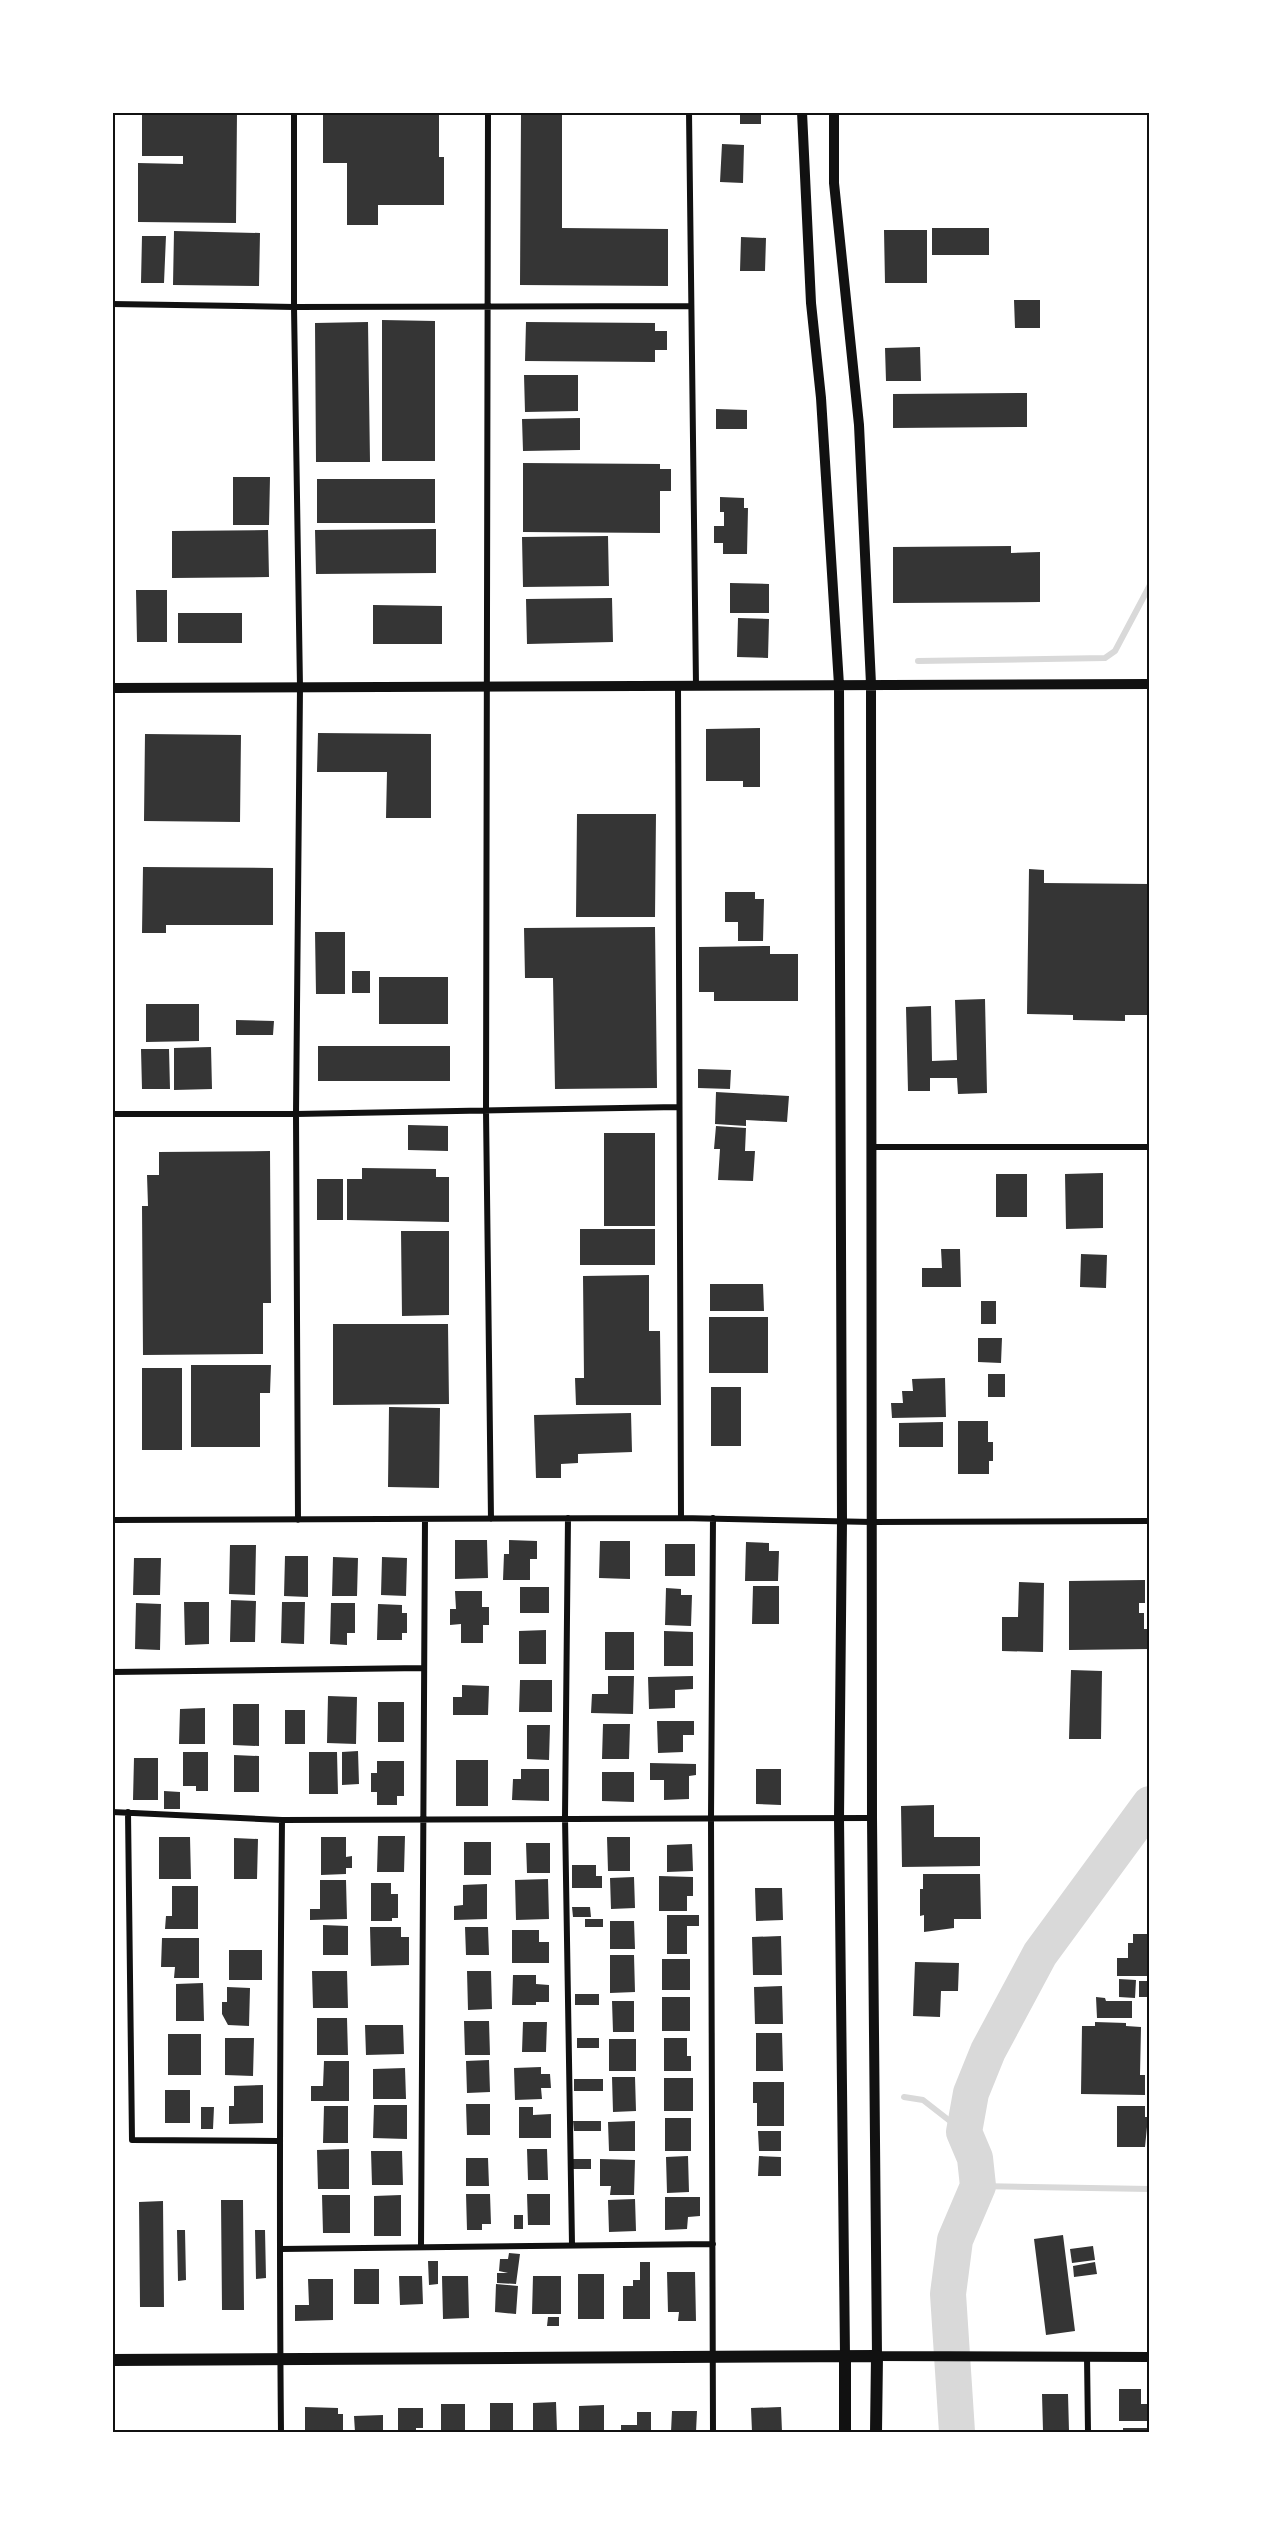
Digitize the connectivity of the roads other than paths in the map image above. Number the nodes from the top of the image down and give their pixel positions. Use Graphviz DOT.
graph roads {
  1 [pos="294,112"];
  2 [pos="488,112"];
  3 [pos="689,112"];
  4 [pos="802,112"];
  5 [pos="834,112"];
  6 [pos="112,304"];
  7 [pos="690,306"];
  8 [pos="294,307"];
  9 [pos="488,307"];
  10 [pos="871,684"];
  11 [pos="1149,684"];
  12 [pos="678,685"];
  13 [pos="696,685"];
  14 [pos="839,685"];
  15 [pos="488,686"];
  16 [pos="300,687"];
  17 [pos="112,688"];
  18 [pos="678,1107"];
  19 [pos="486,1112"];
  20 [pos="112,1114"];
  21 [pos="296,1114"];
  22 [pos="872,1147"];
  23 [pos="1149,1147"];
  24 [pos="568,1518"];
  25 [pos="681,1518"];
  26 [pos="713,1518"];
  27 [pos="424,1519"];
  28 [pos="492,1519"];
  29 [pos="112,1520"];
  30 [pos="298,1520"];
  31 [pos="842,1521"];
  32 [pos="1149,1521"];
  33 [pos="872,1522"];
  34 [pos="423,1668"];
  35 [pos="112,1672"];
  36 [pos="112,1812"];
  37 [pos="128,1812"];
  38 [pos="566,1817"];
  39 [pos="422,1818"];
  40 [pos="839,1818"];
  41 [pos="872,1818"];
  42 [pos="711,1819"];
  43 [pos="282,1820"];
  44 [pos="278,2141"];
  45 [pos="572,2244"];
  46 [pos="713,2244"];
  47 [pos="422,2247"];
  48 [pos="281,2249"];
  49 [pos="713,2355"];
  50 [pos="845,2356"];
  51 [pos="877,2356"];
  52 [pos="1088,2356"];
  53 [pos="1149,2357"];
  54 [pos="280,2359"];
  55 [pos="112,2360"];
  56 [pos="281,2433"];
  57 [pos="713,2433"];
  58 [pos="845,2433"];
  59 [pos="876,2433"];
  60 [pos="1088,2433"];
  1 -- 8 [label="street"];
  2 -- 9 [label="street"];
  3 -- 7 [label="street"];
  4 -- 14 [label="street"];
  5 -- 10 [label="street"];
  6 -- 8 [label="street"];
  7 -- 9 [label="street"];
  7 -- 13 [label="street"];
  8 -- 9 [label="street"];
  8 -- 16 [label="street"];
  9 -- 15 [label="street"];
  10 -- 11 [label="street"];
  10 -- 14 [label="street"];
  10 -- 22 [label="street"];
  12 -- 13 [label="street"];
  12 -- 15 [label="street"];
  12 -- 18 [label="street"];
  13 -- 14 [label="street"];
  14 -- 31 [label="street"];
  15 -- 16 [label="street"];
  15 -- 19 [label="street"];
  16 -- 17 [label="street"];
  16 -- 21 [label="street"];
  18 -- 19 [label="street"];
  18 -- 25 [label="street"];
  19 -- 21 [label="street"];
  19 -- 28 [label="street"];
  20 -- 21 [label="street"];
  21 -- 30 [label="street"];
  22 -- 23 [label="street"];
  22 -- 33 [label="street"];
  24 -- 25 [label="street"];
  24 -- 28 [label="street"];
  24 -- 38 [label="street"];
  25 -- 26 [label="street"];
  26 -- 31 [label="street"];
  26 -- 42 [label="street"];
  27 -- 28 [label="street"];
  27 -- 30 [label="street"];
  27 -- 34 [label="street"];
  29 -- 30 [label="street"];
  31 -- 33 [label="street"];
  31 -- 40 [label="street"];
  32 -- 33 [label="street"];
  33 -- 41 [label="street"];
  34 -- 35 [label="street"];
  34 -- 39 [label="street"];
  36 -- 37 [label="street"];
  37 -- 43 [label="street"];
  37 -- 44 [label="street"];
  38 -- 39 [label="street"];
  38 -- 42 [label="street"];
  38 -- 45 [label="street"];
  39 -- 43 [label="street"];
  39 -- 47 [label="street"];
  40 -- 41 [label="street"];
  40 -- 42 [label="street"];
  40 -- 50 [label="street"];
  41 -- 51 [label="street"];
  42 -- 46 [label="street"];
  43 -- 44 [label="street"];
  44 -- 48 [label="street"];
  45 -- 46 [label="street"];
  45 -- 47 [label="street"];
  46 -- 49 [label="street"];
  47 -- 48 [label="street"];
  48 -- 54 [label="street"];
  49 -- 50 [label="main road"];
  49 -- 54 [label="main road"];
  49 -- 57 [label="street"];
  50 -- 51 [label="main road"];
  50 -- 58 [label="main road"];
  51 -- 52 [label="street"];
  51 -- 59 [label="main road"];
  52 -- 53 [label="street"];
  52 -- 60 [label="street"];
  54 -- 55 [label="main road"];
  54 -- 56 [label="street"];
}
